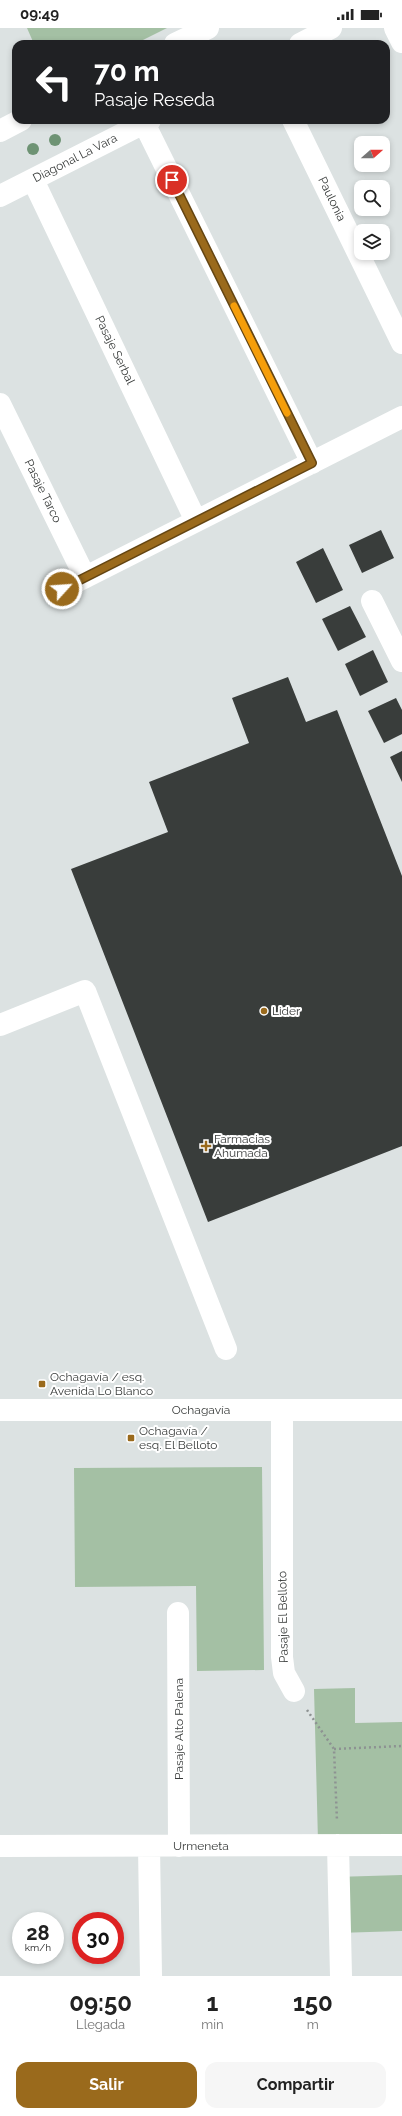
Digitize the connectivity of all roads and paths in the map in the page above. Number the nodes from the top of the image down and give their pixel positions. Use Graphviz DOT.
graph roads {
  1 [pos="208,28"];
  2 [pos="331,28"];
  3 [pos="395,28"];
  4 [pos="183,40"];
  5 [pos="308,40"];
  6 [pos="402,42"];
  7 [pos="13,124"];
  8 [pos="141,124"];
  9 [pos="148,124"];
  10 [pos="295,124"];
  11 [pos="0,130"];
  12 [pos="33,180"];
  13 [pos="0,196"];
  14 [pos="402,343"];
  15 [pos="0,404"];
  16 [pos="402,417"];
  17 [pos="312,463"];
  18 [pos="196,521"];
  19 [pos="86,578"];
  20 [pos="62,589"];
  21 [pos="372,601"];
  22 [pos="402,661"];
  23 [pos="0,1025"];
  24 [pos="226,1349"];
  25 [pos="0,1410"];
  26 [pos="282,1410"];
  27 [pos="402,1410"];
  28 [pos="178,1612"];
  29 [pos="294,1691"];
  30 [pos="402,1746"];
  31 [pos="334,1749"];
  32 [pos="402,1845"];
  33 [pos="0,1846"];
  34 [pos="150,1846"];
  35 [pos="179,1846"];
  36 [pos="338,1846"];
  37 [pos="151,1976"];
  38 [pos="341,1976"];
  1 -- 4 [label="street"];
  2 -- 5 [label="street"];
  3 -- 6 [label="street"];
  7 -- 11 [label="street"];
  8 -- 12 [label="street, Diagonal La Vara"];
  9 -- 17 [label="street"];
  10 -- 14 [label="street, Paulonia"];
  12 -- 13 [label="street, Diagonal La Vara"];
  12 -- 18 [label="street, Pasaje Serbal"];
  15 -- 19 [label="street, Pasaje Tarco"];
  16 -- 17 [label="street"];
  17 -- 18 [label="street"];
  18 -- 19 [label="street"];
  19 -- 20 [label="street"];
  21 -- 22 [label="street"];
  23 -- 24 [label="street"];
  25 -- 26 [label="street, Ochagavía"];
  26 -- 27 [label="street, Ochagavía"];
  26 -- 29 [label="street, Pasaje El Belloto"];
  28 -- 35 [label="street, Pasaje Alto Palena"];
  29 -- 31 [label="path"];
  30 -- 31 [label="path"];
  31 -- 36 [label="path"];
  32 -- 36 [label="street, Urmeneta"];
  33 -- 34 [label="street, Urmeneta"];
  34 -- 35 [label="street, Urmeneta"];
  34 -- 37 [label="street"];
  35 -- 36 [label="street, Urmeneta"];
  36 -- 38 [label="street"];
}
